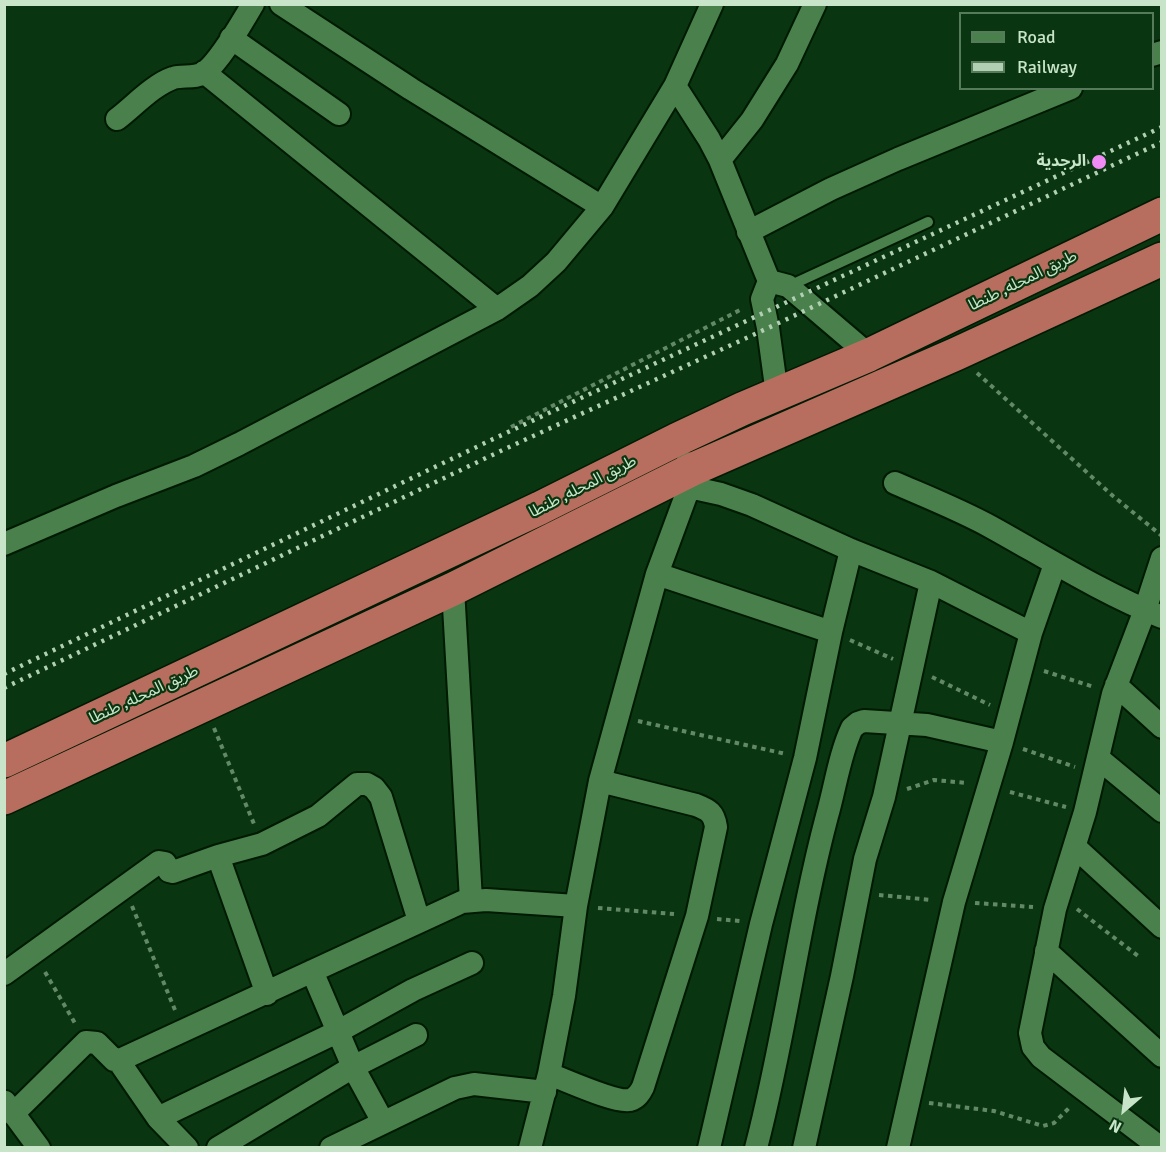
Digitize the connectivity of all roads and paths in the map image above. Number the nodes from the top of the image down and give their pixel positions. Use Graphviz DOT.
graph roads {
  1 [pos="253,4"];
  2 [pos="281,4"];
  3 [pos="712,4"];
  4 [pos="815,4"];
  5 [pos="231,38"];
  6 [pos="204,72"];
  7 [pos="675,86"];
  8 [pos="1066,90"];
  9 [pos="339,114"];
  10 [pos="117,119"];
  11 [pos="720,160"];
  12 [pos="602,207"];
  13 [pos="1161,214"];
  14 [pos="928,222"];
  15 [pos="748,232"];
  16 [pos="1161,259"];
  17 [pos="773,289"];
  18 [pos="497,309"];
  19 [pos="956,354"];
  20 [pos="869,355"];
  21 [pos="777,394"];
  22 [pos="511,428"];
  23 [pos="676,440"];
  24 [pos="690,479"];
  25 [pos="895,483"];
  26 [pos="1161,536"];
  27 [pos="4,544"];
  28 [pos="851,550"];
  29 [pos="1161,558"];
  30 [pos="1056,564"];
  31 [pos="657,574"];
  32 [pos="931,582"];
  33 [pos="453,590"];
  34 [pos="1153,613"];
  35 [pos="831,632"];
  36 [pos="1032,633"];
  37 [pos="1023,664"];
  38 [pos="913,668"];
  39 [pos="1115,690"];
  40 [pos="204,706"];
  41 [pos="1010,714"];
  42 [pos="617,716"];
  43 [pos="899,723"];
  44 [pos="1161,727"];
  45 [pos="1002,742"];
  46 [pos="805,758"];
  47 [pos="4,761"];
  48 [pos="1096,766"];
  49 [pos="600,781"];
  50 [pos="990,786"];
  51 [pos="884,797"];
  52 [pos="4,798"];
  53 [pos="1161,811"];
  54 [pos="1085,812"];
  55 [pos="262,844"];
  56 [pos="1074,847"];
  57 [pos="218,856"];
  58 [pos="124,886"];
  59 [pos="858,893"];
  60 [pos="471,900"];
  61 [pos="954,902"];
  62 [pos="1057,902"];
  63 [pos="576,906"];
  64 [pos="697,916"];
  65 [pos="419,921"];
  66 [pos="761,924"];
  67 [pos="1161,927"];
  68 [pos="1046,951"];
  69 [pos="34,953"];
  70 [pos="1138,956"];
  71 [pos="472,963"];
  72 [pos="312,971"];
  73 [pos="4,974"];
  74 [pos="267,994"];
  75 [pos="184,1032"];
  76 [pos="337,1032"];
  77 [pos="416,1035"];
  78 [pos="86,1042"];
  79 [pos="1161,1056"];
  80 [pos="118,1060"];
  81 [pos="353,1067"];
  82 [pos="547,1083"];
  83 [pos="1086,1090"];
  84 [pos="910,1101"];
  85 [pos="9,1107"];
  86 [pos="158,1119"];
  87 [pos="384,1122"];
  88 [pos="37,1147"];
  89 [pos="187,1148"];
  90 [pos="218,1148"];
  91 [pos="331,1148"];
  92 [pos="530,1148"];
  93 [pos="710,1148"];
  94 [pos="756,1148"];
  95 [pos="804,1148"];
  96 [pos="898,1148"];
  97 [pos="1161,1148"];
  1 -- 5 [label="street"];
  2 -- 12 [label="street"];
  3 -- 7 [label="street"];
  4 -- 11 [label="street"];
  5 -- 6 [label="street"];
  5 -- 9 [label="street"];
  6 -- 10 [label="street"];
  6 -- 18 [label="street"];
  7 -- 11 [label="street"];
  7 -- 12 [label="street"];
  8 -- 15 [label="street"];
  11 -- 15 [label="street"];
  12 -- 18 [label="street"];
  13 -- 20 [label="highway, طريق المحله, طنطا"];
  14 -- 17 [label="lane"];
  15 -- 17 [label="street"];
  16 -- 19 [label="highway, طريق المحله, طنطا"];
  17 -- 20 [label="street"];
  17 -- 21 [label="street"];
  17 -- 22 [label="path"];
  18 -- 27 [label="street"];
  19 -- 24 [label="highway, طريق المحله, طنطا"];
  19 -- 26 [label="path"];
  20 -- 21 [label="highway, طريق المحله, طنطا"];
  21 -- 23 [label="highway, طريق المحله, طنطا"];
  23 -- 24 [label="street"];
  23 -- 47 [label="highway, طريق المحله, طنطا"];
  24 -- 28 [label="street"];
  24 -- 31 [label="street"];
  24 -- 33 [label="highway, طريق المحله, طنطا"];
  25 -- 30 [label="street"];
  28 -- 32 [label="street"];
  28 -- 35 [label="street"];
  29 -- 34 [label="street"];
  30 -- 34 [label="street"];
  30 -- 36 [label="street"];
  31 -- 35 [label="street"];
  31 -- 42 [label="street"];
  32 -- 36 [label="street"];
  32 -- 38 [label="street"];
  33 -- 40 [label="highway, طريق المحله, طنطا"];
  33 -- 60 [label="street"];
  34 -- 39 [label="street"];
  35 -- 38 [label="path"];
  35 -- 46 [label="street"];
  36 -- 37 [label="street"];
  37 -- 39 [label="path"];
  37 -- 41 [label="street"];
  38 -- 41 [label="path"];
  38 -- 43 [label="street"];
  39 -- 44 [label="street"];
  39 -- 48 [label="street"];
  40 -- 52 [label="highway, طريق المحله, طنطا"];
  40 -- 55 [label="path"];
  41 -- 45 [label="street"];
  42 -- 46 [label="path"];
  42 -- 49 [label="street"];
  43 -- 45 [label="street"];
  43 -- 51 [label="street"];
  43 -- 94 [label="street"];
  45 -- 48 [label="path"];
  45 -- 50 [label="street"];
  46 -- 66 [label="street"];
  48 -- 53 [label="street"];
  48 -- 54 [label="street"];
  49 -- 63 [label="street"];
  49 -- 64 [label="street"];
  50 -- 51 [label="path"];
  50 -- 54 [label="path"];
  50 -- 61 [label="street"];
  51 -- 59 [label="street"];
  54 -- 56 [label="street"];
  55 -- 57 [label="street"];
  55 -- 65 [label="street"];
  56 -- 62 [label="street"];
  56 -- 67 [label="street"];
  57 -- 58 [label="street"];
  57 -- 74 [label="street"];
  58 -- 69 [label="street"];
  58 -- 75 [label="path"];
  59 -- 61 [label="path"];
  59 -- 95 [label="street"];
  60 -- 63 [label="street"];
  60 -- 65 [label="street"];
  61 -- 62 [label="path"];
  61 -- 84 [label="street"];
  62 -- 68 [label="street"];
  62 -- 70 [label="path"];
  63 -- 64 [label="path"];
  63 -- 82 [label="street"];
  64 -- 66 [label="path"];
  64 -- 82 [label="street"];
  65 -- 72 [label="street"];
  66 -- 93 [label="street"];
  68 -- 79 [label="street"];
  68 -- 83 [label="street"];
  69 -- 73 [label="street"];
  69 -- 78 [label="path"];
  71 -- 76 [label="street"];
  72 -- 74 [label="street"];
  72 -- 76 [label="street"];
  74 -- 75 [label="street"];
  75 -- 80 [label="street"];
  76 -- 81 [label="street"];
  76 -- 86 [label="street"];
  77 -- 81 [label="street"];
  78 -- 80 [label="street"];
  78 -- 85 [label="street"];
  80 -- 86 [label="street"];
  81 -- 87 [label="street"];
  81 -- 90 [label="street"];
  82 -- 87 [label="street"];
  82 -- 92 [label="street"];
  83 -- 84 [label="path"];
  83 -- 97 [label="street"];
  84 -- 96 [label="street"];
  85 -- 88 [label="street"];
  86 -- 89 [label="street"];
  87 -- 91 [label="street"];
}
